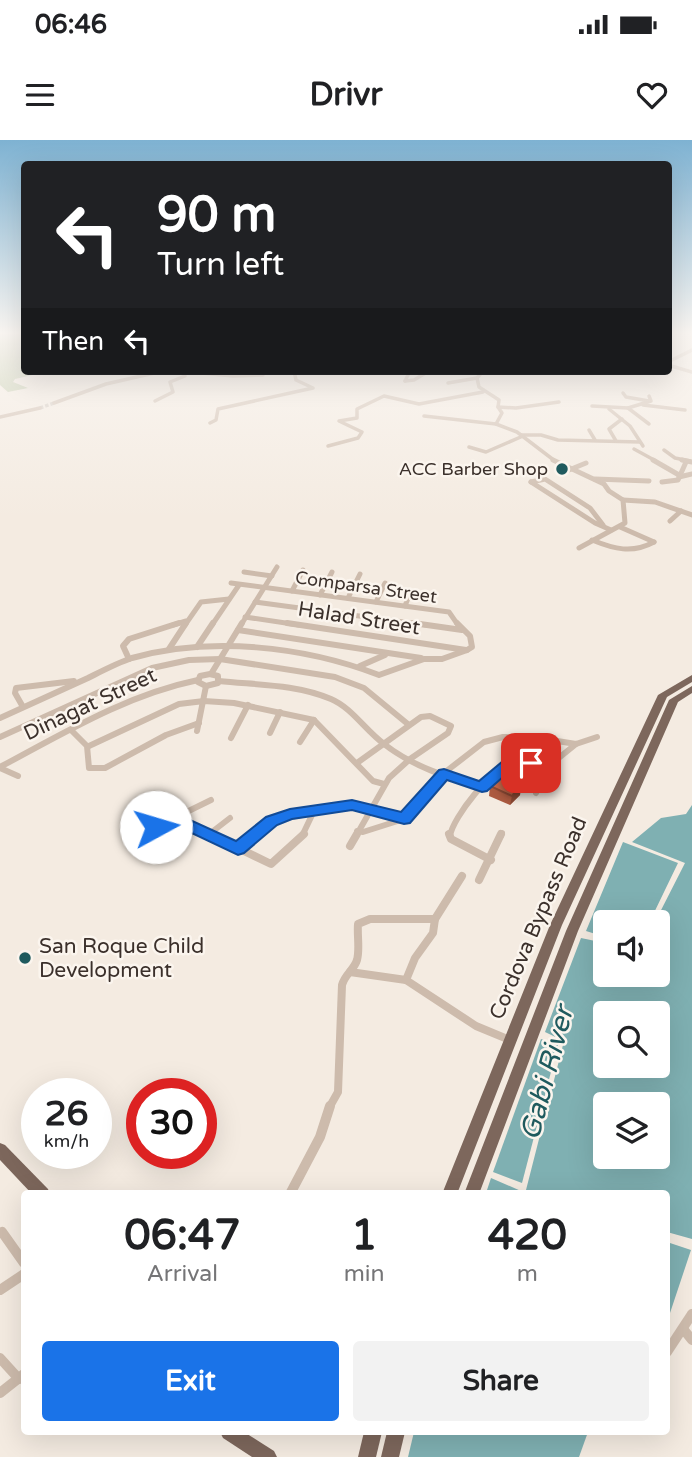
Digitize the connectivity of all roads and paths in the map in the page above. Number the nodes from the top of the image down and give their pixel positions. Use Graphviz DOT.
graph roads {
  1 [pos="75,395"];
  2 [pos="166,395"];
  3 [pos="279,395"];
  4 [pos="465,395"];
  5 [pos="492,395"];
  6 [pos="625,395"];
  7 [pos="556,396"];
  8 [pos="155,401"];
  9 [pos="559,402"];
  10 [pos="647,402"];
  11 [pos="54,403"];
  12 [pos="544,403"];
  13 [pos="592,406"];
  14 [pos="498,407"];
  15 [pos="40,408"];
  16 [pos="608,408"];
  17 [pos="628,408"];
  18 [pos="685,410"];
  19 [pos="656,414"];
  20 [pos="424,416"];
  21 [pos="0,417"];
  22 [pos="622,419"];
  23 [pos="210,424"];
  24 [pos="496,424"];
  25 [pos="649,424"];
  26 [pos="589,430"];
  27 [pos="522,436"];
  28 [pos="595,440"];
  29 [pos="616,441"];
  30 [pos="328,446"];
  31 [pos="469,447"];
  32 [pos="634,449"];
  33 [pos="664,450"];
  34 [pos="689,462"];
  35 [pos="586,463"];
  36 [pos="569,470"];
  37 [pos="692,474"];
  38 [pos="679,476"];
  39 [pos="591,479"];
  40 [pos="649,481"];
  41 [pos="662,482"];
  42 [pos="622,500"];
  43 [pos="681,511"];
  44 [pos="692,515"];
  45 [pos="670,521"];
  46 [pos="603,526"];
  47 [pos="620,527"];
  48 [pos="611,530"];
  49 [pos="592,540"];
  50 [pos="579,548"];
  51 [pos="277,567"];
  52 [pos="303,570"];
  53 [pos="244,572"];
  54 [pos="332,572"];
  55 [pos="360,574"];
  56 [pos="272,576"];
  57 [pos="231,583"];
  58 [pos="385,583"];
  59 [pos="239,585"];
  60 [pos="264,587"];
  61 [pos="292,591"];
  62 [pos="411,593"];
  63 [pos="320,594"];
  64 [pos="348,598"];
  65 [pos="229,599"];
  66 [pos="376,602"];
  67 [pos="255,603"];
  68 [pos="405,606"];
  69 [pos="245,617"];
  70 [pos="186,621"];
  71 [pos="238,630"];
  72 [pos="461,630"];
  73 [pos="227,646"];
  74 [pos="197,647"];
  75 [pos="169,649"];
  76 [pos="467,650"];
  77 [pos="387,654"];
  78 [pos="130,659"];
  79 [pos="220,659"];
  80 [pos="424,659"];
  81 [pos="360,666"];
  82 [pos="211,674"];
  83 [pos="692,678"];
  84 [pos="80,680"];
  85 [pos="198,680"];
  86 [pos="219,681"];
  87 [pos="206,686"];
  88 [pos="692,689"];
  89 [pos="204,701"];
  90 [pos="248,705"];
  91 [pos="23,707"];
  92 [pos="280,712"];
  93 [pos="0,718"];
  94 [pos="314,720"];
  95 [pos="409,725"];
  96 [pos="71,730"];
  97 [pos="270,733"];
  98 [pos="0,737"];
  99 [pos="597,737"];
  100 [pos="231,738"];
  101 [pos="300,743"];
  102 [pos="383,743"];
  103 [pos="576,744"];
  104 [pos="89,746"];
  105 [pos="410,759"];
  106 [pos="357,763"];
  107 [pos="550,765"];
  108 [pos="0,768"];
  109 [pos="444,774"];
  110 [pos="18,776"];
  111 [pos="384,784"];
  112 [pos="482,787"];
  113 [pos="536,793"];
  114 [pos="211,800"];
  115 [pos="370,810"];
  116 [pos="313,813"];
  117 [pos="175,818"];
  118 [pos="230,818"];
  119 [pos="404,819"];
  120 [pos="156,827"];
  121 [pos="357,831"];
  122 [pos="502,833"];
  123 [pos="208,835"];
  124 [pos="350,846"];
  125 [pos="238,849"];
  126 [pos="491,860"];
  127 [pos="581,871"];
  128 [pos="463,876"];
  129 [pos="596,876"];
  130 [pos="480,880"];
  131 [pos="435,919"];
  132 [pos="350,972"];
  133 [pos="406,980"];
  134 [pos="510,1040"];
  135 [pos="0,1150"];
  136 [pos="39,1190"];
  137 [pos="292,1190"];
  138 [pos="451,1190"];
  139 [pos="473,1190"];
  140 [pos="0,1233"];
  141 [pos="21,1266"];
  142 [pos="21,1272"];
  143 [pos="0,1290"];
  144 [pos="692,1314"];
  145 [pos="684,1330"];
  146 [pos="692,1340"];
  147 [pos="670,1345"];
  148 [pos="0,1357"];
  149 [pos="21,1376"];
  150 [pos="21,1378"];
  151 [pos="0,1393"];
  152 [pos="234,1435"];
  153 [pos="372,1435"];
  154 [pos="395,1435"];
  155 [pos="268,1457"];
  156 [pos="367,1457"];
  157 [pos="390,1457"];
  1 -- 11 [label="street"];
  2 -- 8 [label="street"];
  3 -- 23 [label="street"];
  4 -- 30 [label="street"];
  5 -- 14 [label="street"];
  6 -- 10 [label="street"];
  7 -- 12 [label="street"];
  9 -- 12 [label="street"];
  10 -- 17 [label="street"];
  10 -- 18 [label="street"];
  10 -- 19 [label="street"];
  12 -- 14 [label="street"];
  13 -- 16 [label="street"];
  14 -- 24 [label="street"];
  15 -- 21 [label="street"];
  16 -- 17 [label="street"];
  16 -- 22 [label="street"];
  17 -- 25 [label="street"];
  20 -- 24 [label="street"];
  22 -- 29 [label="street"];
  22 -- 29 [label="street"];
  24 -- 27 [label="street"];
  26 -- 28 [label="street"];
  27 -- 28 [label="street"];
  27 -- 31 [label="street"];
  27 -- 36 [label="street"];
  28 -- 29 [label="street"];
  32 -- 38 [label="street"];
  33 -- 34 [label="street"];
  34 -- 38 [label="street"];
  35 -- 36 [label="street"];
  36 -- 39 [label="street"];
  37 -- 38 [label="street"];
  38 -- 41 [label="street"];
  39 -- 40 [label="street"];
  39 -- 42 [label="street"];
  42 -- 43 [label="street"];
  42 -- 47 [label="street"];
  43 -- 44 [label="street"];
  43 -- 45 [label="street"];
  46 -- 46 [label="street"];
  46 -- 48 [label="street"];
  47 -- 48 [label="street"];
  47 -- 49 [label="street"];
  48 -- 49 [label="street"];
  49 -- 50 [label="street"];
  51 -- 56 [label="street"];
  52 -- 61 [label="street"];
  53 -- 56 [label="street"];
  54 -- 63 [label="street"];
  55 -- 64 [label="street"];
  56 -- 60 [label="street"];
  57 -- 59 [label="street, Comparsa Street"];
  58 -- 66 [label="street"];
  59 -- 60 [label="street, Comparsa Street"];
  59 -- 65 [label="street"];
  60 -- 61 [label="street, Comparsa Street"];
  60 -- 67 [label="street"];
  61 -- 63 [label="street, Comparsa Street"];
  62 -- 68 [label="street"];
  63 -- 64 [label="street, Comparsa Street"];
  64 -- 66 [label="street, Comparsa Street"];
  65 -- 70 [label="street"];
  65 -- 74 [label="street"];
  66 -- 68 [label="street, Comparsa Street"];
  67 -- 69 [label="street"];
  67 -- 72 [label="street"];
  68 -- 72 [label="street, Comparsa Street"];
  69 -- 71 [label="street"];
  69 -- 76 [label="street, Halad Street"];
  70 -- 75 [label="street"];
  70 -- 78 [label="street"];
  71 -- 73 [label="street"];
  71 -- 77 [label="street"];
  72 -- 76 [label="street"];
  73 -- 74 [label="street"];
  73 -- 79 [label="street"];
  73 -- 81 [label="street"];
  74 -- 75 [label="street"];
  75 -- 78 [label="street"];
  76 -- 80 [label="street"];
  77 -- 80 [label="street"];
  77 -- 81 [label="street"];
  78 -- 84 [label="street"];
  79 -- 82 [label="street"];
  79 -- 95 [label="street"];
  79 -- 98 [label="street"];
  80 -- 81 [label="street"];
  82 -- 85 [label="street, Dinagat Street"];
  82 -- 86 [label="street"];
  83 -- 127 [label="main road, Cordova Bypass Road"];
  84 -- 91 [label="street"];
  84 -- 91 [label="street"];
  85 -- 87 [label="street"];
  85 -- 96 [label="street, Dinagat Street"];
  86 -- 87 [label="street"];
  86 -- 102 [label="street"];
  87 -- 89 [label="street"];
  88 -- 129 [label="main road, Cordova Bypass Road"];
  89 -- 90 [label="street"];
  89 -- 104 [label="street"];
  89 -- 104 [label="street"];
  90 -- 92 [label="street"];
  90 -- 100 [label="street"];
  91 -- 93 [label="street"];
  92 -- 94 [label="street"];
  92 -- 97 [label="street"];
  94 -- 101 [label="street"];
  94 -- 106 [label="street"];
  95 -- 102 [label="street"];
  95 -- 105 [label="street"];
  96 -- 104 [label="street"];
  96 -- 108 [label="street, Dinagat Street"];
  99 -- 103 [label="street"];
  102 -- 105 [label="street"];
  102 -- 106 [label="street"];
  103 -- 107 [label="street"];
  103 -- 109 [label="street"];
  105 -- 109 [label="street"];
  105 -- 111 [label="street"];
  106 -- 111 [label="street"];
  107 -- 112 [label="street"];
  107 -- 113 [label="street"];
  108 -- 110 [label="street"];
  109 -- 112 [label="street"];
  109 -- 119 [label="street"];
  111 -- 115 [label="street"];
  112 -- 126 [label="street"];
  114 -- 117 [label="street"];
  115 -- 116 [label="street"];
  115 -- 119 [label="street"];
  115 -- 121 [label="street"];
  116 -- 125 [label="street"];
  116 -- 125 [label="street"];
  117 -- 120 [label="street"];
  117 -- 123 [label="street"];
  118 -- 123 [label="street"];
  119 -- 121 [label="street"];
  121 -- 124 [label="street"];
  122 -- 126 [label="street"];
  123 -- 125 [label="street"];
  126 -- 130 [label="street"];
  127 -- 129 [label="main road"];
  127 -- 134 [label="main road, Cordova Bypass Road"];
  128 -- 131 [label="street"];
  129 -- 139 [label="main road, Cordova Bypass Road"];
  131 -- 132 [label="street"];
  131 -- 133 [label="street"];
  132 -- 133 [label="street"];
  132 -- 137 [label="street"];
  133 -- 134 [label="street"];
  134 -- 138 [label="main road, Cordova Bypass Road"];
  135 -- 136 [label="main road"];
  140 -- 141 [label="street"];
  142 -- 143 [label="street"];
  144 -- 145 [label="street"];
  145 -- 146 [label="street"];
  145 -- 147 [label="street"];
  148 -- 149 [label="street"];
  150 -- 151 [label="street"];
  152 -- 155 [label="main road"];
  153 -- 156 [label="main road"];
  154 -- 157 [label="main road"];
}
